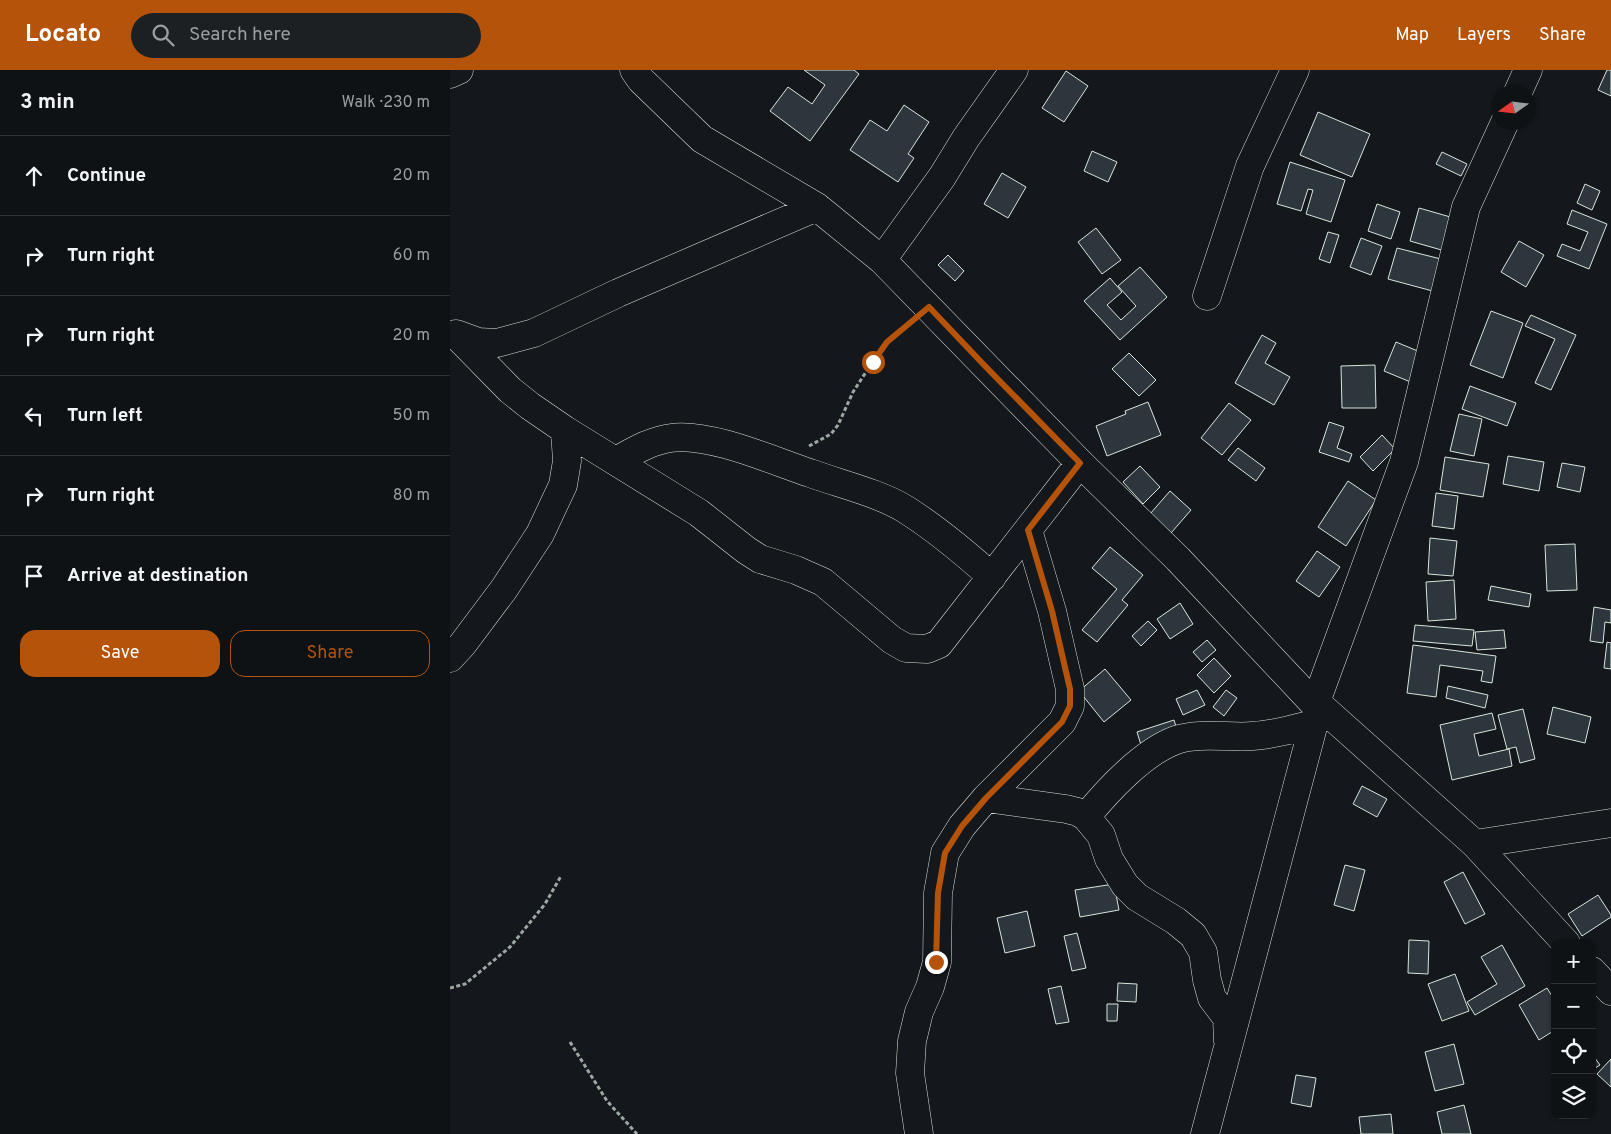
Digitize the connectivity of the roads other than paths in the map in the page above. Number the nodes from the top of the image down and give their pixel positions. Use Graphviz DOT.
graph roads {
  1 [pos="459,70"];
  2 [pos="634,70"];
  3 [pos="1014,70"];
  4 [pos="1295,70"];
  5 [pos="1528,70"];
  6 [pos="450,74"];
  7 [pos="1521,85"];
  8 [pos="1501,130"];
  9 [pos="817,207"];
  10 [pos="882,260"];
  11 [pos="1207,296"];
  12 [pos="453,334"];
  13 [pos="565,430"];
  14 [pos="616,461"];
  15 [pos="1080,463"];
  16 [pos="1028,530"];
  17 [pos="992,577"];
  18 [pos="450,658"];
  19 [pos="1316,711"];
  20 [pos="986,798"];
  21 [pos="1086,817"];
  22 [pos="1611,823"];
  23 [pos="1475,844"];
  24 [pos="1562,939"];
  25 [pos="1596,975"];
  26 [pos="1611,991"];
  27 [pos="1228,1042"];
  28 [pos="919,1134"];
  29 [pos="1204,1134"];
  1 -- 6 [label="street"];
  2 -- 9 [label="street"];
  3 -- 10 [label="street"];
  4 -- 11 [label="street"];
  5 -- 7 [label="street"];
  8 -- 19 [label="street"];
  9 -- 10 [label="street"];
  9 -- 12 [label="street"];
  10 -- 15 [label="street"];
  12 -- 13 [label="street"];
  13 -- 14 [label="street"];
  13 -- 18 [label="street"];
  14 -- 17 [label="street"];
  14 -- 17 [label="street"];
  15 -- 16 [label="street"];
  15 -- 19 [label="street"];
  16 -- 17 [label="street"];
  16 -- 20 [label="street"];
  19 -- 21 [label="street"];
  19 -- 23 [label="street"];
  19 -- 27 [label="street"];
  20 -- 21 [label="street"];
  20 -- 28 [label="street"];
  21 -- 27 [label="street"];
  22 -- 23 [label="street"];
  23 -- 24 [label="street"];
  25 -- 26 [label="street"];
  27 -- 29 [label="street"];
}
